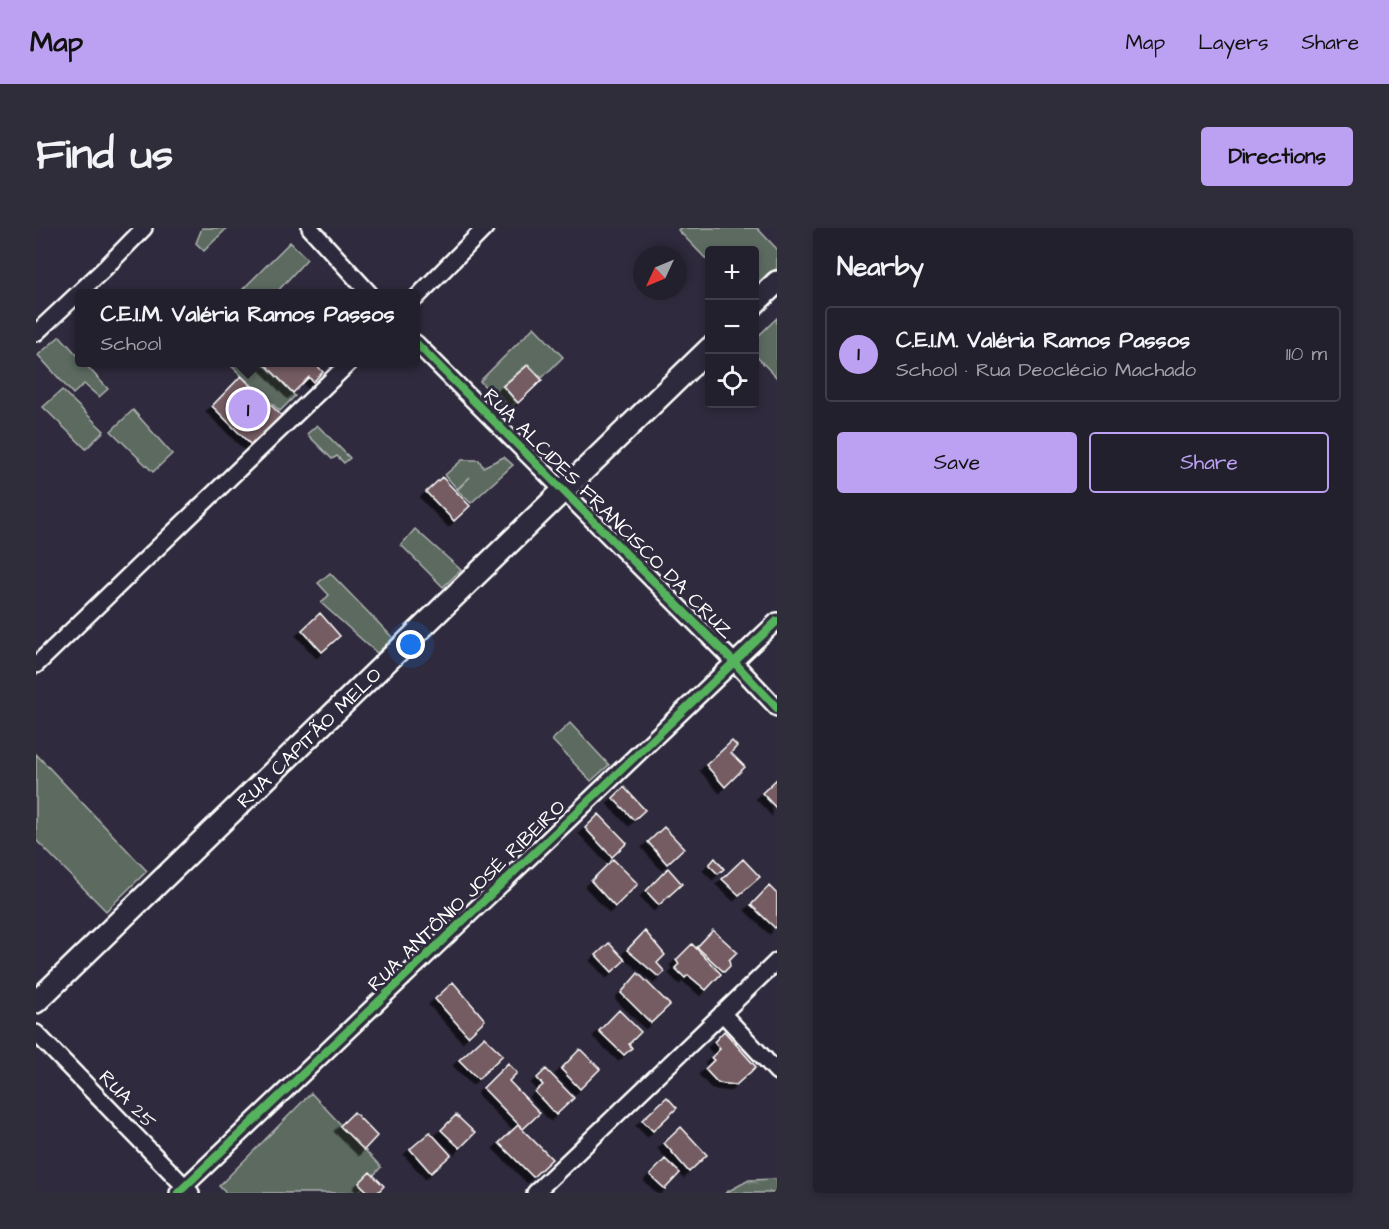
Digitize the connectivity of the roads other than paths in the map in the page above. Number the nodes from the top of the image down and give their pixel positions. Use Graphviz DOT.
graph roads {
  1 [pos="144,228"];
  2 [pos="310,228"];
  3 [pos="485,228"];
  4 [pos="777,282"];
  5 [pos="83,289"];
  6 [pos="365,289"];
  7 [pos="420,294"];
  8 [pos="75,297"];
  9 [pos="758,300"];
  10 [pos="36,333"];
  11 [pos="420,347"];
  12 [pos="705,353"];
  13 [pos="346,367"];
  14 [pos="562,490"];
  15 [pos="777,621"];
  16 [pos="734,662"];
  17 [pos="36,665"];
  18 [pos="777,708"];
  19 [pos="777,961"];
  20 [pos="36,1002"];
  21 [pos="722,1013"];
  22 [pos="36,1033"];
  23 [pos="777,1072"];
  24 [pos="184,1191"];
  25 [pos="534,1193"];
  1 -- 5 [label="street"];
  2 -- 6 [label="street"];
  3 -- 7 [label="street"];
  4 -- 9 [label="main road"];
  8 -- 10 [label="street"];
  11 -- 14 [label="street, RUA ALCIDES FRANCISCO DA CRUZ"];
  12 -- 14 [label="main road, RUA CAPITÃO MELO"];
  13 -- 17 [label="street"];
  14 -- 16 [label="street, RUA ALCIDES FRANCISCO DA CRUZ"];
  14 -- 20 [label="main road, RUA CAPITÃO MELO"];
  15 -- 16 [label="street, RUA ANTÔNIO JOSÉ RIBEIRO"];
  16 -- 18 [label="street, RUA ALCIDES FRANCISCO DA CRUZ"];
  16 -- 24 [label="street, RUA ANTÔNIO JOSÉ RIBEIRO"];
  19 -- 21 [label="street"];
  21 -- 23 [label="street"];
  21 -- 25 [label="street"];
  22 -- 24 [label="street, RUA 25"];
}
